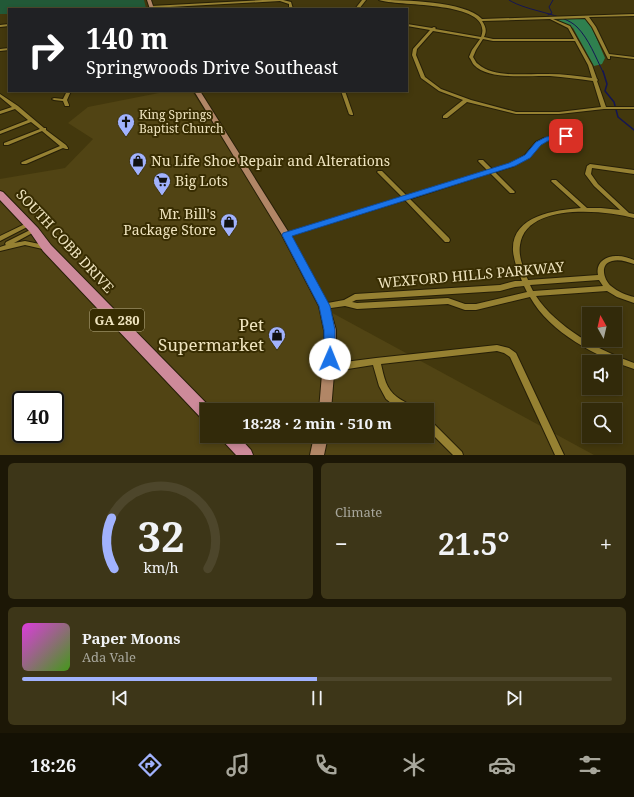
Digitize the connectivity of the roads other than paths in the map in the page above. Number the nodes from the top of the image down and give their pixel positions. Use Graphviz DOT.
graph roads {
  1 [pos="149,0"];
  2 [pos="364,0"];
  3 [pos="381,0"];
  4 [pos="152,8"];
  5 [pos="291,8"];
  6 [pos="358,8"];
  7 [pos="634,15"];
  8 [pos="586,16"];
  9 [pos="548,18"];
  10 [pos="482,20"];
  11 [pos="408,25"];
  12 [pos="434,28"];
  13 [pos="482,39"];
  14 [pos="576,40"];
  15 [pos="634,58"];
  16 [pos="596,80"];
  17 [pos="69,92"];
  18 [pos="199,92"];
  19 [pos="343,92"];
  20 [pos="0,95"];
  21 [pos="54,99"];
  22 [pos="65,100"];
  23 [pos="466,100"];
  24 [pos="67,105"];
  25 [pos="16,107"];
  26 [pos="604,108"];
  27 [pos="634,108"];
  28 [pos="0,113"];
  29 [pos="351,114"];
  30 [pos="445,117"];
  31 [pos="32,120"];
  32 [pos="44,129"];
  33 [pos="0,133"];
  34 [pos="578,137"];
  35 [pos="6,144"];
  36 [pos="481,161"];
  37 [pos="24,163"];
  38 [pos="492,170"];
  39 [pos="380,172"];
  40 [pos="634,172"];
  41 [pos="554,181"];
  42 [pos="512,192"];
  43 [pos="0,194"];
  44 [pos="406,198"];
  45 [pos="586,210"];
  46 [pos="631,215"];
  47 [pos="32,227"];
  48 [pos="286,235"];
  49 [pos="0,239"];
  50 [pos="448,240"];
  51 [pos="0,248"];
  52 [pos="47,248"];
  53 [pos="634,262"];
  54 [pos="600,278"];
  55 [pos="526,283"];
  56 [pos="609,288"];
  57 [pos="408,294"];
  58 [pos="532,294"];
  59 [pos="634,300"];
  60 [pos="345,303"];
  61 [pos="411,303"];
  62 [pos="324,306"];
  63 [pos="376,361"];
  64 [pos="634,366"];
  65 [pos="329,368"];
  66 [pos="326,403"];
  67 [pos="397,403"];
  68 [pos="200,407"];
  69 [pos="434,430"];
  70 [pos="235,443"];
  71 [pos="320,443"];
  72 [pos="246,455"];
  73 [pos="317,455"];
  74 [pos="459,455"];
  75 [pos="560,455"];
  1 -- 4 [label="street"];
  2 -- 6 [label="street"];
  3 -- 10 [label="street"];
  4 -- 5 [label="street"];
  7 -- 8 [label="street"];
  8 -- 9 [label="street"];
  8 -- 15 [label="street"];
  9 -- 10 [label="street"];
  9 -- 14 [label="street"];
  10 -- 13 [label="street"];
  11 -- 12 [label="street"];
  12 -- 13 [label="street"];
  12 -- 23 [label="street"];
  13 -- 14 [label="street"];
  13 -- 16 [label="street"];
  14 -- 16 [label="street"];
  16 -- 26 [label="street"];
  17 -- 22 [label="street"];
  18 -- 48 [label="street"];
  19 -- 29 [label="street"];
  20 -- 25 [label="street"];
  21 -- 22 [label="street"];
  22 -- 24 [label="street"];
  23 -- 26 [label="street"];
  23 -- 30 [label="street"];
  25 -- 28 [label="street"];
  25 -- 31 [label="street"];
  26 -- 27 [label="street"];
  31 -- 32 [label="street"];
  31 -- 33 [label="street"];
  32 -- 35 [label="street"];
  32 -- 37 [label="street"];
  34 -- 38 [label="street"];
  36 -- 38 [label="street"];
  38 -- 42 [label="street"];
  38 -- 44 [label="street"];
  39 -- 44 [label="street"];
  40 -- 46 [label="street"];
  41 -- 45 [label="street"];
  43 -- 47 [label="main road, SOUTH COBB DRIVE / GA 280"];
  44 -- 48 [label="street"];
  44 -- 50 [label="street"];
  45 -- 46 [label="street"];
  45 -- 55 [label="street"];
  47 -- 49 [label="street"];
  47 -- 51 [label="street"];
  47 -- 52 [label="main road, SOUTH COBB DRIVE / GA 280"];
  48 -- 62 [label="street"];
  51 -- 52 [label="street"];
  52 -- 68 [label="main road, SOUTH COBB DRIVE / GA 280"];
  53 -- 54 [label="street"];
  54 -- 55 [label="street, WEXFORD HILLS PARKWAY"];
  54 -- 56 [label="street"];
  55 -- 57 [label="street, WEXFORD HILLS PARKWAY"];
  55 -- 58 [label="street"];
  56 -- 58 [label="street, WEXFORD HILLS PARKWAY"];
  56 -- 59 [label="street"];
  57 -- 60 [label="street, WEXFORD HILLS PARKWAY"];
  57 -- 61 [label="street"];
  58 -- 61 [label="street, WEXFORD HILLS PARKWAY"];
  58 -- 64 [label="street"];
  60 -- 61 [label="street, WEXFORD HILLS PARKWAY"];
  60 -- 62 [label="street, WEXFORD HILLS PARKWAY"];
  62 -- 65 [label="street"];
  63 -- 65 [label="street"];
  63 -- 67 [label="street"];
  63 -- 75 [label="street"];
  65 -- 66 [label="street"];
  69 -- 74 [label="street"];
  70 -- 72 [label="main road"];
  71 -- 73 [label="street"];
}
